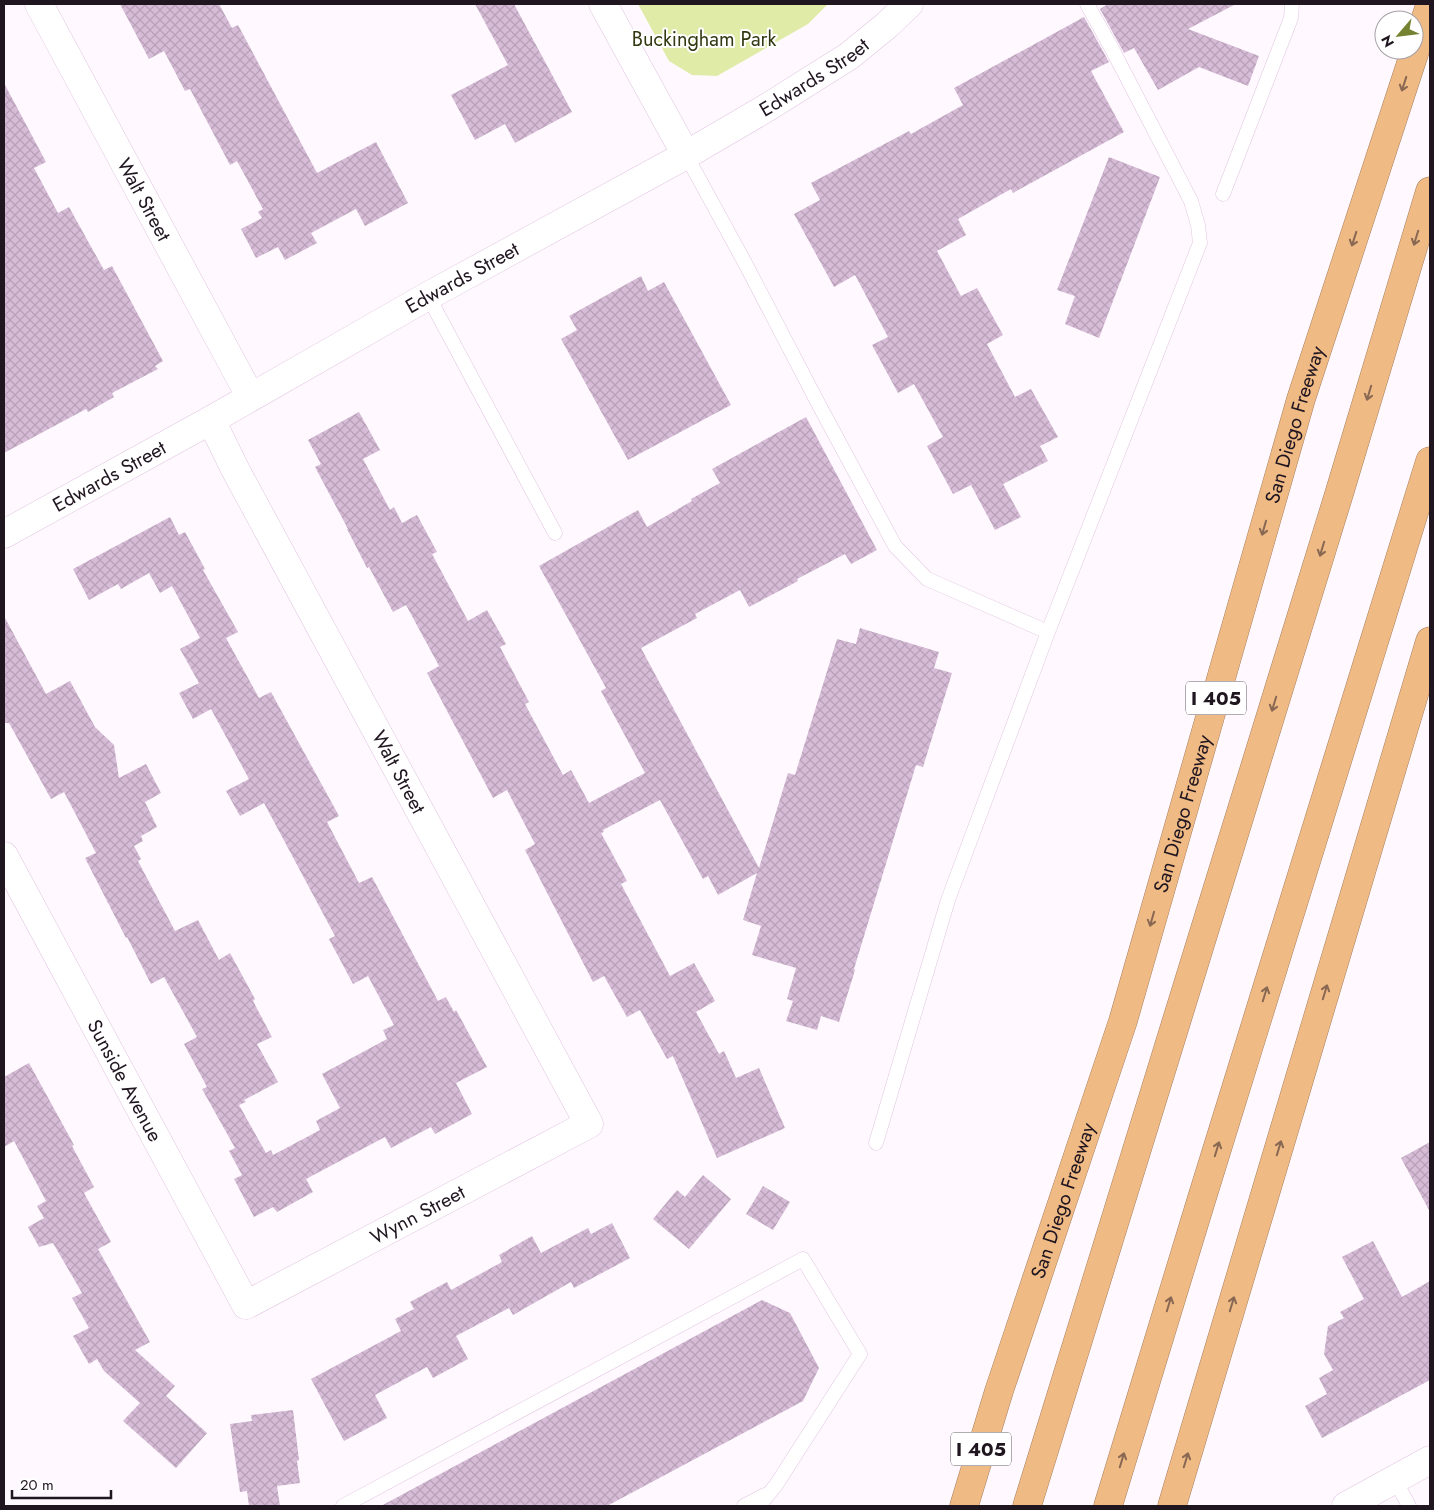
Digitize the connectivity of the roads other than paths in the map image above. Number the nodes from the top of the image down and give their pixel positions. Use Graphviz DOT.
graph roads {
  1 [pos="39,4"];
  2 [pos="604,4"];
  3 [pos="909,4"];
  4 [pos="1087,4"];
  5 [pos="1292,4"];
  6 [pos="1430,5"];
  7 [pos="686,155"];
  8 [pos="1430,191"];
  9 [pos="1223,194"];
  10 [pos="428,296"];
  11 [pos="250,396"];
  12 [pos="210,420"];
  13 [pos="1430,461"];
  14 [pos="555,533"];
  15 [pos="4,534"];
  16 [pos="1048,632"];
  17 [pos="1430,641"];
  18 [pos="4,856"];
  19 [pos="589,1124"];
  20 [pos="876,1143"];
  21 [pos="246,1305"];
  22 [pos="999,1391"];
  23 [pos="1430,1460"];
  24 [pos="1394,1480"];
  25 [pos="769,1493"];
  26 [pos="343,1506"];
  27 [pos="744,1506"];
  28 [pos="759,1506"];
  29 [pos="954,1506"];
  30 [pos="964,1506"];
  31 [pos="1026,1506"];
  32 [pos="1108,1506"];
  33 [pos="1172,1506"];
  34 [pos="1346,1506"];
  35 [pos="1409,1506"];
  1 -- 11 [label="street, Walt Street"];
  2 -- 7 [label="street"];
  3 -- 7 [label="street, Edwards Street"];
  4 -- 16 [label="lane"];
  5 -- 9 [label="lane"];
  6 -- 22 [label="highway, San Diego Freeway / I 405, one-way"];
  7 -- 10 [label="street, Edwards Street"];
  7 -- 16 [label="lane"];
  8 -- 31 [label="highway, one-way"];
  10 -- 11 [label="street, Edwards Street"];
  10 -- 14 [label="lane"];
  11 -- 12 [label="street, Edwards Street"];
  12 -- 15 [label="street, Edwards Street"];
  12 -- 19 [label="street, Walt Street"];
  32 -- 13 [label="highway, one-way"];
  16 -- 20 [label="lane"];
  33 -- 17 [label="highway, one-way"];
  18 -- 21 [label="street, Sunside Avenue"];
  19 -- 21 [label="street, Wynn Street"];
  22 -- 29 [label="highway"];
  22 -- 30 [label="highway, San Diego Freeway / I 405"];
  23 -- 24 [label="street"];
  24 -- 34 [label="street"];
  24 -- 35 [label="lane"];
  25 -- 26 [label="lane"];
  25 -- 27 [label="lane"];
  25 -- 28 [label="lane"];
}
